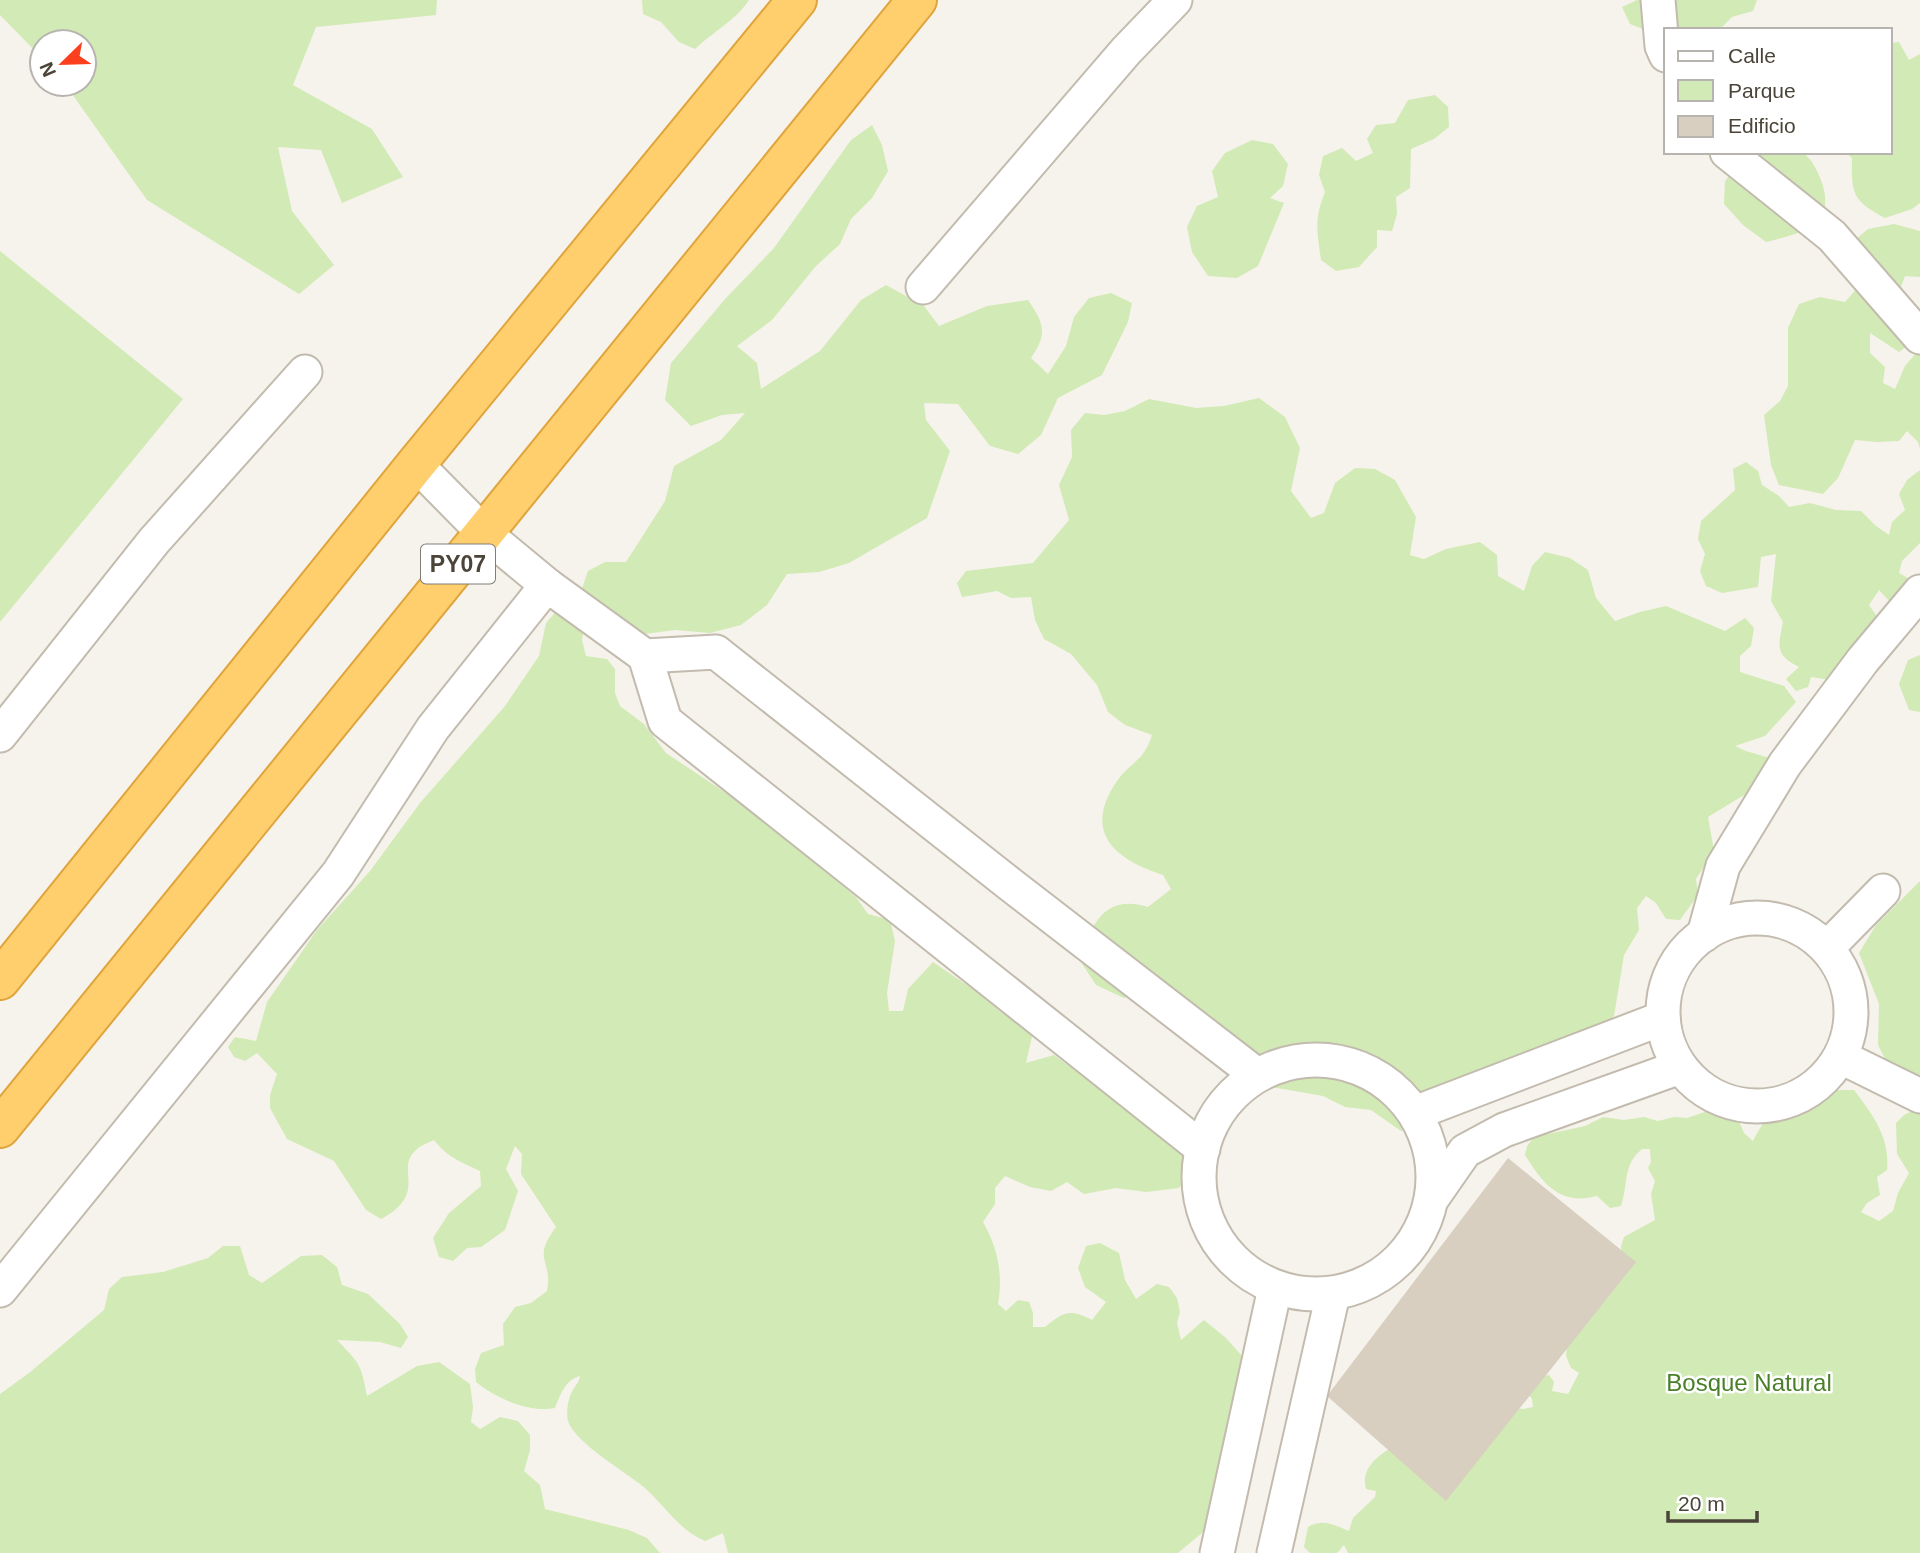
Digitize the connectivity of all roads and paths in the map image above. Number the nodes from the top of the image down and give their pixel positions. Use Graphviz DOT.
graph roads {
  1 [pos="797,0"];
  2 [pos="917,0"];
  3 [pos="1175,0"];
  4 [pos="1657,0"];
  5 [pos="1664,50"];
  6 [pos="1730,154"];
  7 [pos="923,287"];
  8 [pos="1920,337"];
  9 [pos="305,372"];
  10 [pos="416,464"];
  11 [pos="483,532"];
  12 [pos="547,585"];
  13 [pos="1920,592"];
  14 [pos="645,656"];
  15 [pos="0,735"];
  16 [pos="1882,891"];
  17 [pos="1704,935"];
  18 [pos="1827,948"];
  19 [pos="0,980"];
  20 [pos="1663,1018"];
  21 [pos="1841,1057"];
  22 [pos="1680,1067"];
  23 [pos="1257,1075"];
  24 [pos="1920,1096"];
  25 [pos="1415,1113"];
  26 [pos="0,1128"];
  27 [pos="1203,1149"];
  28 [pos="1433,1197"];
  29 [pos="1275,1288"];
  30 [pos="0,1290"];
  31 [pos="1333,1294"];
  32 [pos="1217,1553"];
  33 [pos="1274,1553"];
  1 -- 10 [label="highway"];
  2 -- 11 [label="highway, PY07"];
  3 -- 7 [label="lane"];
  4 -- 5 [label="lane"];
  6 -- 8 [label="lane"];
  9 -- 15 [label="lane"];
  10 -- 11 [label="lane"];
  10 -- 19 [label="highway"];
  11 -- 12 [label="lane"];
  11 -- 26 [label="highway, PY07"];
  12 -- 14 [label="lane"];
  12 -- 30 [label="lane"];
  13 -- 17 [label="lane"];
  14 -- 23 [label="lane"];
  14 -- 27 [label="lane"];
  16 -- 18 [label="lane"];
  17 -- 18 [label="lane"];
  17 -- 20 [label="lane"];
  18 -- 21 [label="lane"];
  20 -- 22 [label="lane"];
  20 -- 25 [label="lane"];
  21 -- 22 [label="lane"];
  21 -- 24 [label="lane"];
  22 -- 28 [label="lane"];
  23 -- 25 [label="lane"];
  23 -- 27 [label="lane"];
  25 -- 28 [label="lane"];
  27 -- 29 [label="lane"];
  28 -- 31 [label="lane"];
  29 -- 31 [label="lane"];
  29 -- 32 [label="lane"];
  31 -- 33 [label="lane"];
}
